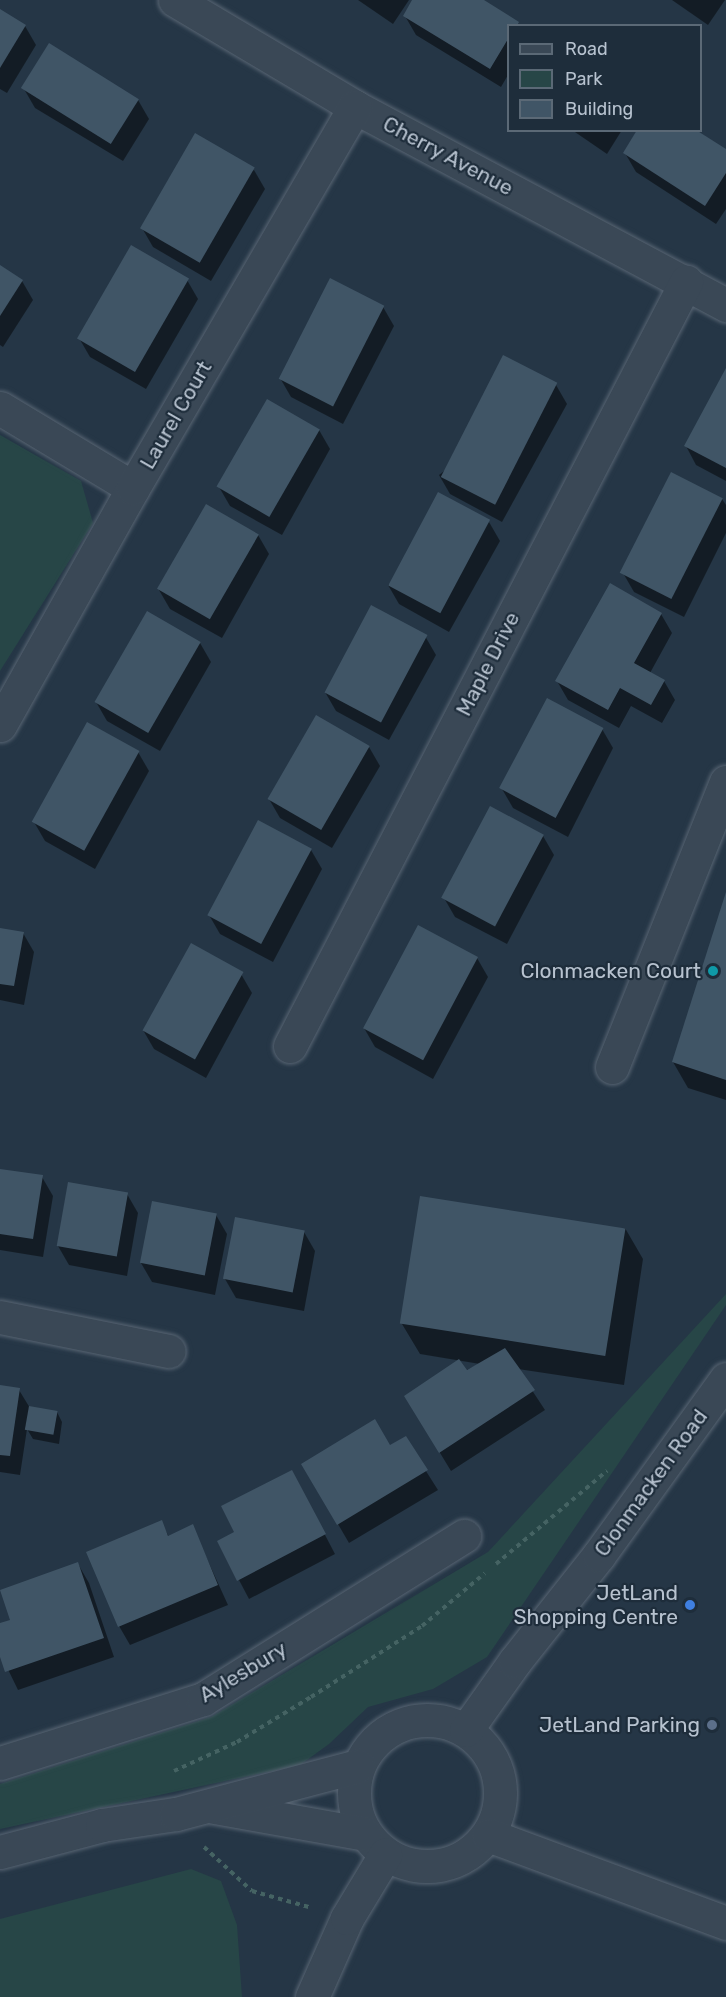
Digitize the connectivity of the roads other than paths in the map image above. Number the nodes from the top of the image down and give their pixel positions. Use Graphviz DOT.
graph roads {
  1 [pos="175,0"];
  2 [pos="355,107"];
  3 [pos="686,282"];
  4 [pos="726,305"];
  5 [pos="0,408"];
  6 [pos="133,488"];
  7 [pos="0,725"];
  8 [pos="726,782"];
  9 [pos="290,1046"];
  10 [pos="612,1066"];
  11 [pos="0,1317"];
  12 [pos="169,1351"];
  13 [pos="726,1379"];
  14 [pos="464,1536"];
  15 [pos="466,1730"];
  16 [pos="0,1763"];
  17 [pos="358,1766"];
  18 [pos="191,1810"];
  19 [pos="488,1835"];
  20 [pos="375,1844"];
  21 [pos="0,1852"];
  22 [pos="726,1923"];
  23 [pos="312,1997"];
  1 -- 2 [label="street, Cherry Avenue"];
  2 -- 3 [label="street, Cherry Avenue"];
  2 -- 6 [label="street, Laurel Court"];
  3 -- 4 [label="street, Cherry Avenue"];
  3 -- 9 [label="street, Maple Drive"];
  5 -- 6 [label="street"];
  6 -- 7 [label="street, Laurel Court"];
  8 -- 10 [label="street"];
  11 -- 12 [label="street"];
  13 -- 15 [label="street, Clonmacken Road"];
  14 -- 16 [label="street, Aylesbury"];
  15 -- 17 [label="street"];
  15 -- 19 [label="street"];
  17 -- 18 [label="street"];
  17 -- 20 [label="street"];
  18 -- 20 [label="street"];
  18 -- 21 [label="street"];
  19 -- 20 [label="street"];
  19 -- 22 [label="street"];
  20 -- 23 [label="street"];
}
